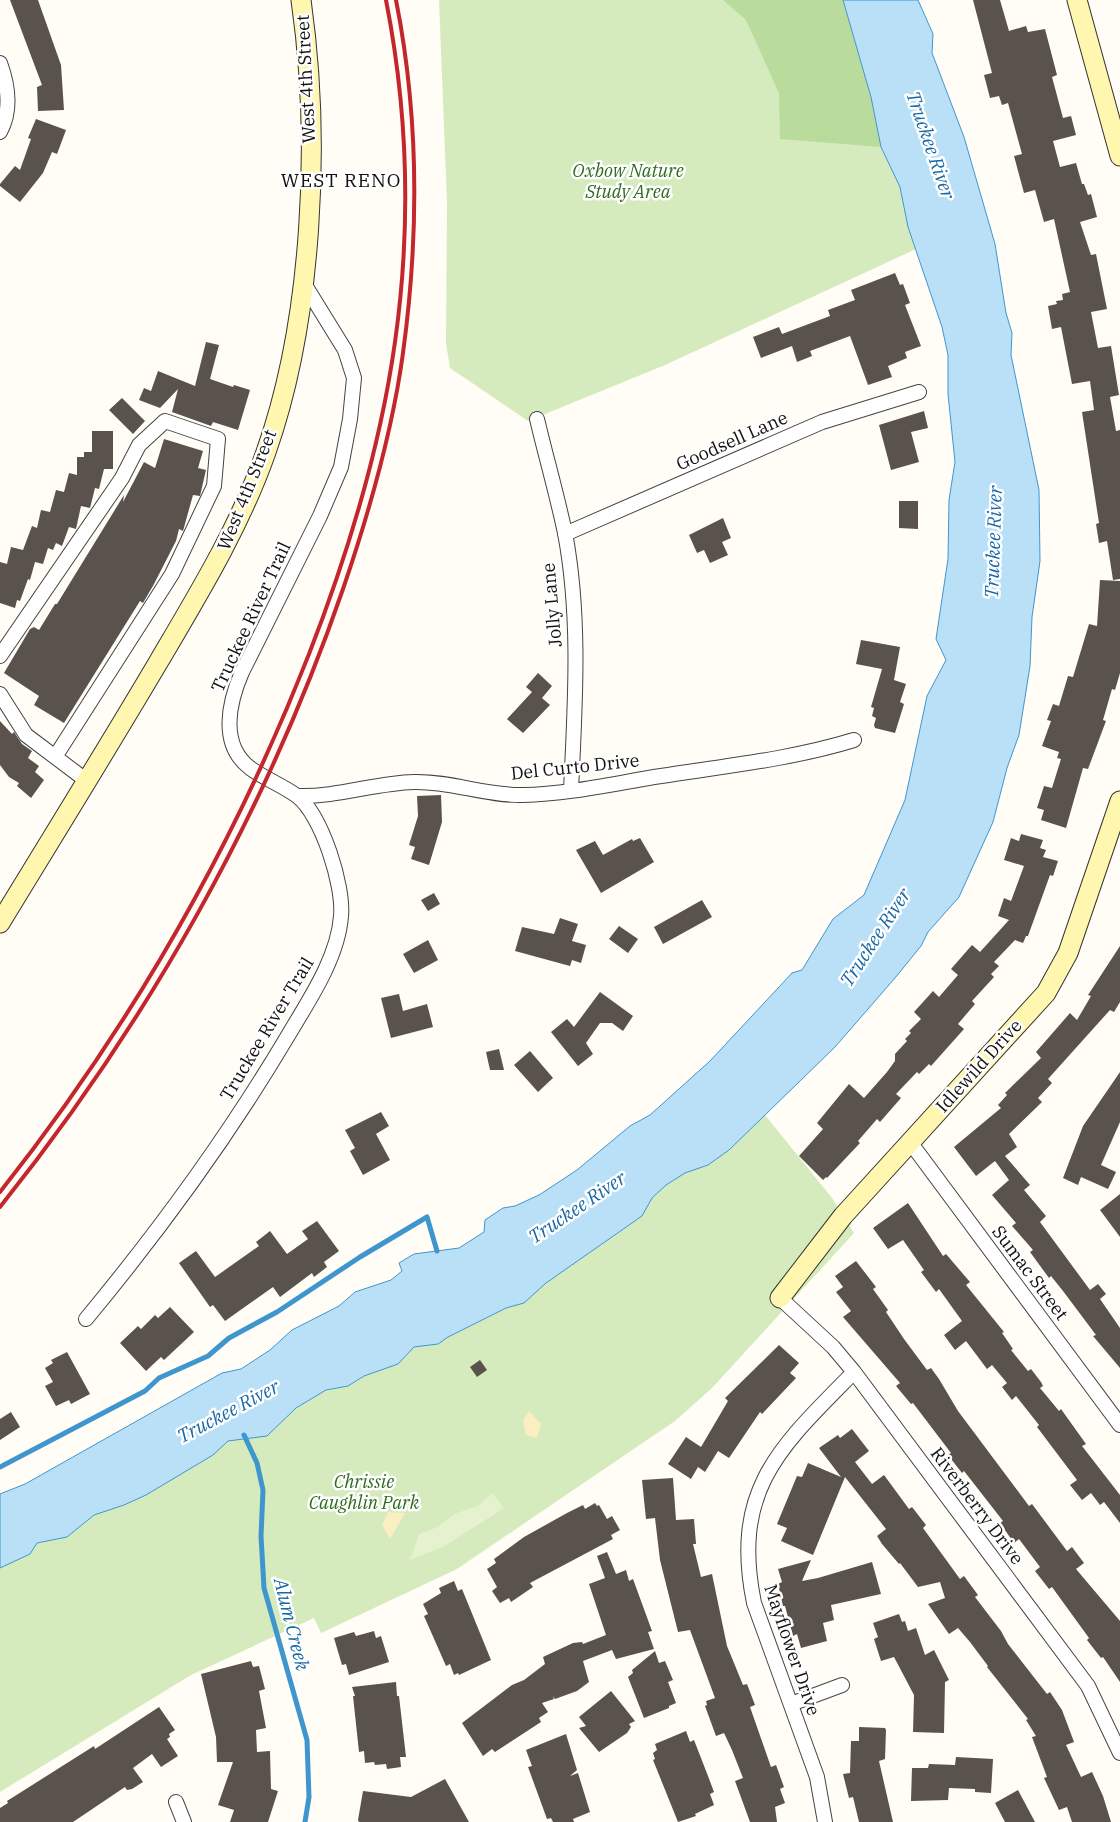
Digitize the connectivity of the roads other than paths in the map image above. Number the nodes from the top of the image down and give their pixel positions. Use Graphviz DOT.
graph roads {
  1 [pos="301,0"];
  2 [pos="1077,0"];
  3 [pos="0,63"];
  4 [pos="0,132"];
  5 [pos="1120,156"];
  6 [pos="303,282"];
  7 [pos="919,392"];
  8 [pos="537,419"];
  9 [pos="565,534"];
  10 [pos="0,656"];
  11 [pos="0,694"];
  12 [pos="854,740"];
  13 [pos="55,757"];
  14 [pos="87,781"];
  15 [pos="571,790"];
  16 [pos="298,796"];
  17 [pos="1120,801"];
  18 [pos="0,923"];
  19 [pos="910,1142"];
  20 [pos="780,1298"];
  21 [pos="86,1319"];
  22 [pos="854,1372"];
  23 [pos="1120,1425"];
  24 [pos="842,1685"];
  25 [pos="791,1704"];
  26 [pos="1120,1753"];
  27 [pos="176,1802"];
  28 [pos="184,1822"];
  29 [pos="825,1822"];
  1 -- 6 [label="main road, West 4th Street"];
  2 -- 5 [label="main road"];
  3 -- 4 [label="street"];
  6 -- 14 [label="main road, West 4th Street"];
  6 -- 16 [label="street, Truckee River Trail"];
  7 -- 9 [label="street, Goodsell Lane"];
  8 -- 9 [label="street, Jolly Lane"];
  9 -- 15 [label="street, Jolly Lane"];
  10 -- 13 [label="street"];
  11 -- 13 [label="street"];
  12 -- 15 [label="street, Del Curto Drive"];
  13 -- 14 [label="street"];
  14 -- 18 [label="main road, West 4th Street"];
  15 -- 16 [label="street, Del Curto Drive"];
  16 -- 21 [label="street, Truckee River Trail"];
  17 -- 19 [label="main road, Idlewild Drive"];
  19 -- 20 [label="main road, Idlewild Drive"];
  19 -- 23 [label="street, Sumac Street"];
  20 -- 22 [label="street, Riverberry Drive"];
  22 -- 25 [label="street, Mayflower Drive"];
  22 -- 26 [label="street, Riverberry Drive"];
  24 -- 25 [label="street"];
  25 -- 29 [label="street, Mayflower Drive"];
  27 -- 28 [label="street"];
}
